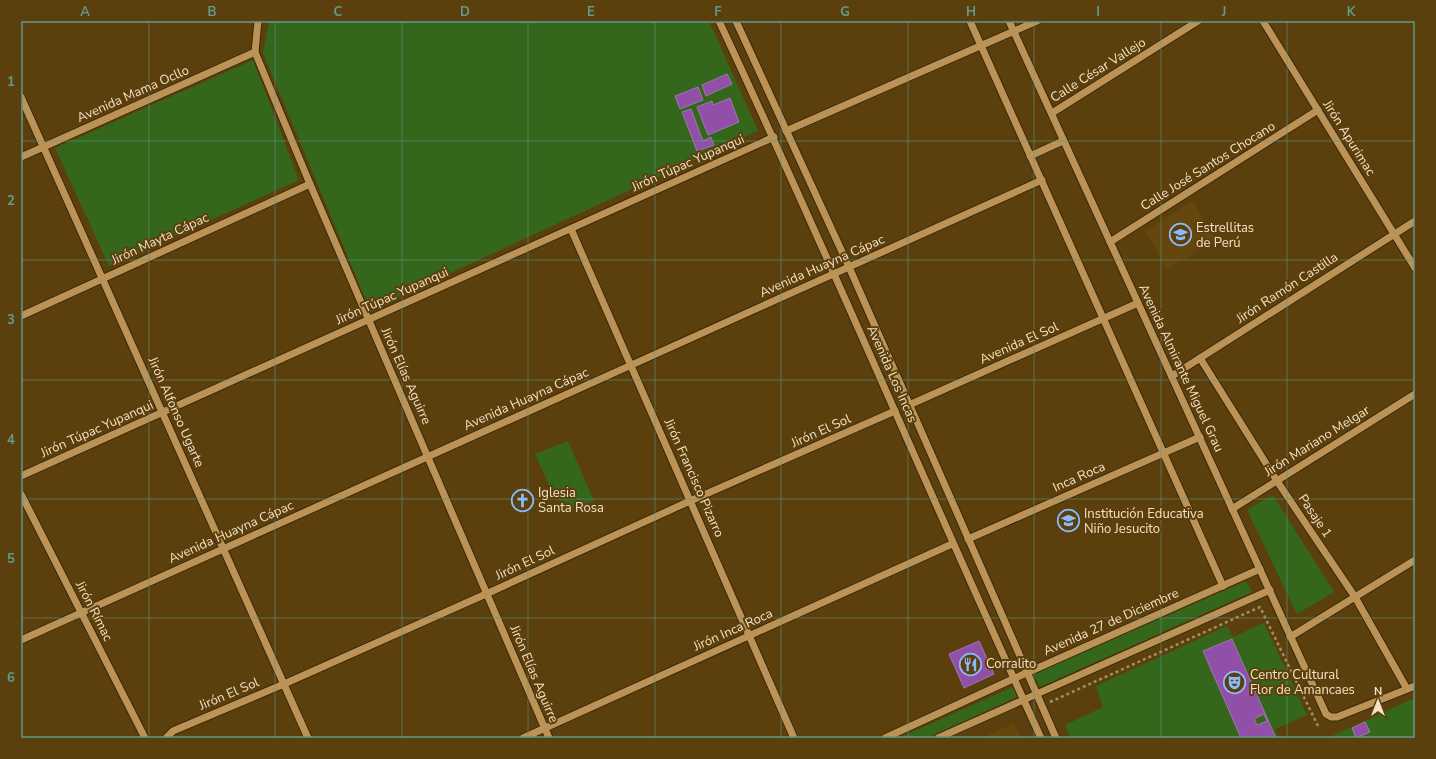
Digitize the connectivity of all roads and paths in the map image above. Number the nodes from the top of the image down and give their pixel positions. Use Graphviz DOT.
graph roads {
  1 [pos="258,21"];
  2 [pos="719,21"];
  3 [pos="736,21"];
  4 [pos="970,21"];
  5 [pos="1009,21"];
  6 [pos="1037,21"];
  7 [pos="1198,21"];
  8 [pos="1263,21"];
  9 [pos="1014,32"];
  10 [pos="981,46"];
  11 [pos="255,52"];
  12 [pos="21,97"];
  13 [pos="1318,110"];
  14 [pos="1052,114"];
  15 [pos="786,131"];
  16 [pos="774,137"];
  17 [pos="1063,141"];
  18 [pos="44,147"];
  19 [pos="1030,156"];
  20 [pos="21,157"];
  21 [pos="1042,180"];
  22 [pos="310,184"];
  23 [pos="1415,221"];
  24 [pos="571,228"];
  25 [pos="1394,233"];
  26 [pos="1110,242"];
  27 [pos="849,267"];
  28 [pos="1415,268"];
  29 [pos="835,274"];
  30 [pos="103,279"];
  31 [pos="1138,303"];
  32 [pos="21,316"];
  33 [pos="1103,318"];
  34 [pos="368,320"];
  35 [pos="1200,358"];
  36 [pos="631,366"];
  37 [pos="1172,376"];
  38 [pos="1415,394"];
  39 [pos="909,405"];
  40 [pos="895,411"];
  41 [pos="163,413"];
  42 [pos="1200,437"];
  43 [pos="1163,452"];
  44 [pos="428,457"];
  45 [pos="21,476"];
  46 [pos="1277,481"];
  47 [pos="21,494"];
  48 [pos="690,501"];
  49 [pos="1232,509"];
  50 [pos="968,539"];
  51 [pos="952,544"];
  52 [pos="224,549"];
  53 [pos="1415,560"];
  54 [pos="1260,570"];
  55 [pos="1223,586"];
  56 [pos="1270,590"];
  57 [pos="486,594"];
  58 [pos="1355,597"];
  59 [pos="81,613"];
  60 [pos="749,635"];
  61 [pos="1290,637"];
  62 [pos="21,640"];
  63 [pos="1026,673"];
  64 [pos="1013,679"];
  65 [pos="284,684"];
  66 [pos="1415,686"];
  67 [pos="1407,689"];
  68 [pos="1036,695"];
  69 [pos="1023,700"];
  70 [pos="1041,706"];
  71 [pos="1318,726"];
  72 [pos="544,728"];
  73 [pos="145,738"];
  74 [pos="166,738"];
  75 [pos="308,738"];
  76 [pos="523,738"];
  77 [pos="549,738"];
  78 [pos="794,738"];
  79 [pos="885,738"];
  80 [pos="938,738"];
  81 [pos="1040,738"];
  82 [pos="1056,738"];
  1 -- 11 [label="street, Jirón Elías Aguirre"];
  2 -- 16 [label="street, Avenida Los Incas"];
  3 -- 15 [label="street, Avenida Los Incas"];
  4 -- 10 [label="street"];
  5 -- 9 [label="street, Avenida Almirante Miguel Grau"];
  6 -- 9 [label="street"];
  7 -- 14 [label="street, Calle César Vallejo"];
  8 -- 13 [label="street, Jirón Apurimac"];
  9 -- 10 [label="street"];
  9 -- 14 [label="street, Avenida Almirante Miguel Grau"];
  10 -- 15 [label="street"];
  10 -- 19 [label="street"];
  11 -- 18 [label="street, Avenida Mama Ocllo"];
  11 -- 22 [label="street, Jirón Elías Aguirre"];
  12 -- 18 [label="street, Jirón Alfonso Ugarte"];
  13 -- 25 [label="street, Jirón Apurimac"];
  13 -- 26 [label="street, Calle José Santos Chocano"];
  14 -- 17 [label="street, Avenida Almirante Miguel Grau"];
  15 -- 27 [label="street, Avenida Los Incas"];
  16 -- 24 [label="street, Jirón Túpac Yupanqui"];
  16 -- 29 [label="street, Avenida Los Incas"];
  17 -- 19 [label="street"];
  17 -- 26 [label="street, Avenida Almirante Miguel Grau"];
  18 -- 20 [label="street, Avenida Mama Ocllo"];
  18 -- 30 [label="street, Jirón Alfonso Ugarte"];
  19 -- 21 [label="street"];
  21 -- 27 [label="street, Avenida Huayna Cápac"];
  21 -- 33 [label="street"];
  22 -- 30 [label="street, Jirón Mayta Cápac"];
  22 -- 34 [label="street, Jirón Elías Aguirre"];
  23 -- 25 [label="street, Jirón Ramón Castilla"];
  24 -- 34 [label="street, Jirón Túpac Yupanqui"];
  24 -- 36 [label="street, Jirón Francisco Pizarro"];
  25 -- 28 [label="street, Jirón Apurimac"];
  25 -- 35 [label="street, Jirón Ramón Castilla"];
  26 -- 31 [label="street, Avenida Almirante Miguel Grau"];
  27 -- 29 [label="street, Avenida Huayna Cápac"];
  27 -- 39 [label="street, Avenida Los Incas"];
  29 -- 36 [label="street, Avenida Huayna Cápac"];
  29 -- 40 [label="street, Avenida Los Incas"];
  30 -- 32 [label="street, Jirón Mayta Cápac"];
  30 -- 41 [label="street, Jirón Alfonso Ugarte"];
  31 -- 33 [label="street, Avenida El Sol"];
  31 -- 37 [label="street, Avenida Almirante Miguel Grau"];
  33 -- 39 [label="street, Avenida El Sol"];
  33 -- 43 [label="street"];
  34 -- 41 [label="street, Jirón Túpac Yupanqui"];
  34 -- 44 [label="street, Jirón Elías Aguirre"];
  35 -- 37 [label="street, Jirón Ramón Castilla"];
  35 -- 46 [label="street, Pasaje 1"];
  36 -- 44 [label="street, Avenida Huayna Cápac"];
  36 -- 48 [label="street, Jirón Francisco Pizarro"];
  37 -- 42 [label="street, Avenida Almirante Miguel Grau"];
  38 -- 46 [label="street, Jirón Mariano Melgar"];
  39 -- 50 [label="street, Avenida Los Incas"];
  40 -- 48 [label="street, Jirón El Sol"];
  40 -- 51 [label="street, Avenida Los Incas"];
  41 -- 45 [label="street, Jirón Túpac Yupanqui"];
  41 -- 52 [label="street, Jirón Alfonso Ugarte"];
  42 -- 43 [label="street, Inca Roca"];
  42 -- 49 [label="street, Avenida Almirante Miguel Grau"];
  43 -- 50 [label="street, Inca Roca"];
  43 -- 55 [label="street"];
  44 -- 52 [label="street, Avenida Huayna Cápac"];
  44 -- 57 [label="street, Jirón Elías Aguirre"];
  46 -- 49 [label="street, Jirón Mariano Melgar"];
  46 -- 58 [label="street, Pasaje 1"];
  47 -- 59 [label="street, Jirón Rímac"];
  48 -- 57 [label="street, Jirón El Sol"];
  48 -- 60 [label="street, Jirón Francisco Pizarro"];
  49 -- 54 [label="street, Avenida Almirante Miguel Grau"];
  50 -- 63 [label="street, Avenida Los Incas"];
  51 -- 60 [label="street, Jirón Inca Roca"];
  51 -- 64 [label="street, Avenida Los Incas"];
  52 -- 59 [label="street, Avenida Huayna Cápac"];
  52 -- 65 [label="street, Jirón Alfonso Ugarte"];
  53 -- 58 [label="street"];
  54 -- 55 [label="street, Avenida 27 de Diciembre"];
  54 -- 56 [label="street, Avenida Almirante Miguel Grau"];
  55 -- 63 [label="street, Avenida 27 de Diciembre"];
  56 -- 61 [label="street, Avenida Almirante Miguel Grau"];
  56 -- 68 [label="street"];
  57 -- 65 [label="street, Jirón El Sol"];
  57 -- 72 [label="street, Jirón Elías Aguirre"];
  58 -- 61 [label="street"];
  58 -- 67 [label="street, Pasaje 1"];
  59 -- 62 [label="street, Avenida Huayna Cápac"];
  59 -- 73 [label="street, Jirón Rímac"];
  60 -- 72 [label="street, Jirón Inca Roca"];
  60 -- 78 [label="street, Jirón Francisco Pizarro"];
  61 -- 67 [label="street, Avenida Almirante Miguel Grau"];
  63 -- 64 [label="street, Avenida 27 de Diciembre"];
  63 -- 68 [label="street, Avenida Los Incas"];
  64 -- 69 [label="street, Avenida Los Incas"];
  64 -- 79 [label="street, Avenida 27 de Diciembre"];
  65 -- 74 [label="street, Jirón El Sol"];
  65 -- 75 [label="street, Jirón Alfonso Ugarte"];
  66 -- 67 [label="street"];
  68 -- 69 [label="street"];
  68 -- 70 [label="street, Avenida Los Incas"];
  69 -- 80 [label="street"];
  69 -- 81 [label="street, Avenida Los Incas"];
  70 -- 71 [label="path"];
  70 -- 82 [label="street, Avenida Los Incas"];
  72 -- 76 [label="street, Jirón Inca Roca"];
  72 -- 77 [label="street, Jirón Elías Aguirre"];
}
